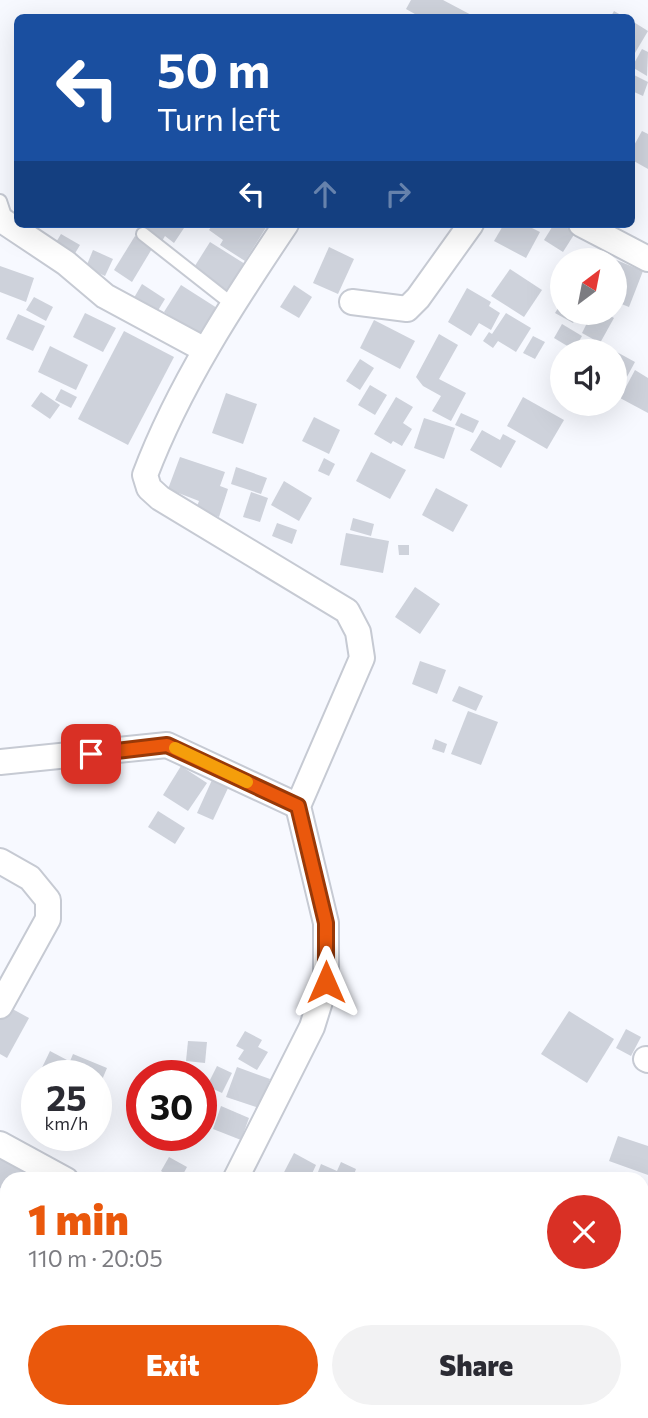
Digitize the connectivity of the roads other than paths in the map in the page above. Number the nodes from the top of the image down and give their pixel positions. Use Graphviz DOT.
graph roads {
  1 [pos="20,228"];
  2 [pos="283,228"];
  3 [pos="468,228"];
  4 [pos="590,228"];
  5 [pos="142,234"];
  6 [pos="648,259"];
  7 [pos="352,302"];
  8 [pos="232,304"];
  9 [pos="205,350"];
  10 [pos="0,762"];
  11 [pos="298,806"];
  12 [pos="0,860"];
  13 [pos="0,1006"];
  14 [pos="0,1144"];
  15 [pos="51,1172"];
  16 [pos="239,1172"];
  1 -- 9 [label="street"];
  2 -- 8 [label="street"];
  3 -- 7 [label="street"];
  4 -- 6 [label="street"];
  5 -- 8 [label="lane"];
  8 -- 9 [label="street"];
  9 -- 11 [label="street"];
  10 -- 11 [label="street"];
  11 -- 16 [label="street"];
  12 -- 13 [label="street"];
  14 -- 15 [label="street"];
}
